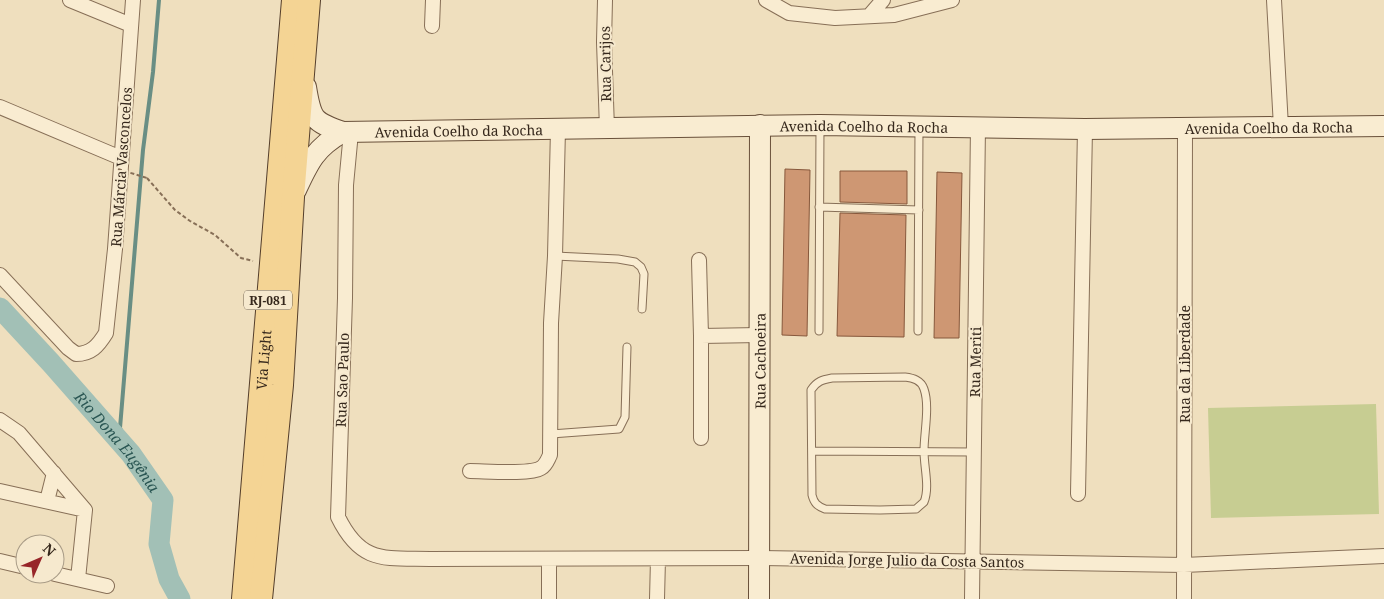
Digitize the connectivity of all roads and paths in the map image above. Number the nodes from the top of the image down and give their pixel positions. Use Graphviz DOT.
graph roads {
  1 [pos="70,0"];
  2 [pos="133,0"];
  3 [pos="293,0"];
  4 [pos="309,0"];
  5 [pos="433,0"];
  6 [pos="605,0"];
  7 [pos="766,0"];
  8 [pos="883,0"];
  9 [pos="952,0"];
  10 [pos="1274,0"];
  11 [pos="869,16"];
  12 [pos="131,26"];
  13 [pos="432,26"];
  14 [pos="303,66"];
  15 [pos="0,107"];
  16 [pos="820,124"];
  17 [pos="760,125"];
  18 [pos="919,125"];
  19 [pos="978,126"];
  20 [pos="1384,126"];
  21 [pos="1280,127"];
  22 [pos="558,129"];
  23 [pos="607,129"];
  24 [pos="1085,129"];
  25 [pos="1185,129"];
  26 [pos="347,132"];
  27 [pos="120,164"];
  28 [pos="293,197"];
  29 [pos="819,207"];
  30 [pos="919,210"];
  31 [pos="555,256"];
  32 [pos="699,260"];
  33 [pos="271,263"];
  34 [pos="0,275"];
  35 [pos="642,309"];
  36 [pos="819,331"];
  37 [pos="918,331"];
  38 [pos="759,335"];
  39 [pos="701,336"];
  40 [pos="627,347"];
  41 [pos="0,420"];
  42 [pos="551,434"];
  43 [pos="701,438"];
  44 [pos="813,451"];
  45 [pos="924,452"];
  46 [pos="974,452"];
  47 [pos="470,471"];
  48 [pos="54,473"];
  49 [pos="0,491"];
  50 [pos="1078,494"];
  51 [pos="46,501"];
  52 [pos="85,510"];
  53 [pos="1384,556"];
  54 [pos="759,558"];
  55 [pos="658,559"];
  56 [pos="430,560"];
  57 [pos="549,560"];
  58 [pos="0,561"];
  59 [pos="973,561"];
  60 [pos="15,565"];
  61 [pos="1184,565"];
  62 [pos="65,576"];
  63 [pos="78,579"];
  64 [pos="107,586"];
  65 [pos="243,599"];
  66 [pos="261,599"];
  67 [pos="549,599"];
  68 [pos="657,599"];
  69 [pos="759,599"];
  70 [pos="972,599"];
  71 [pos="1184,599"];
  1 -- 12 [label="street"];
  2 -- 12 [label="street, Rua Márcia Vasconcelos"];
  3 -- 33 [label="main road, Via Light / RJ-081"];
  4 -- 14 [label="main road, Via Light / RJ-081"];
  5 -- 13 [label="street"];
  6 -- 23 [label="street, Rua Carijos"];
  7 -- 11 [label="street"];
  8 -- 11 [label="street"];
  9 -- 11 [label="street"];
  10 -- 21 [label="street"];
  12 -- 27 [label="street, Rua Márcia Vasconcelos"];
  14 -- 26 [label="main road, Avenida Coelho da Rocha"];
  14 -- 28 [label="main road, Via Light / RJ-081"];
  15 -- 27 [label="street"];
  16 -- 17 [label="main road, Avenida Coelho da Rocha"];
  16 -- 18 [label="main road, Avenida Coelho da Rocha"];
  16 -- 29 [label="lane"];
  17 -- 23 [label="main road, Avenida Coelho da Rocha"];
  17 -- 38 [label="main road, Rua Cachoeira"];
  18 -- 19 [label="main road, Avenida Coelho da Rocha"];
  18 -- 30 [label="lane"];
  19 -- 24 [label="main road, Avenida Coelho da Rocha"];
  19 -- 46 [label="street, Rua Meriti"];
  20 -- 21 [label="main road, Avenida Coelho da Rocha"];
  21 -- 25 [label="main road, Avenida Coelho da Rocha"];
  22 -- 23 [label="main road, Avenida Coelho da Rocha"];
  22 -- 26 [label="main road, Avenida Coelho da Rocha"];
  22 -- 31 [label="street"];
  24 -- 25 [label="main road, Avenida Coelho da Rocha"];
  24 -- 50 [label="street"];
  25 -- 61 [label="street, Rua da Liberdade"];
  26 -- 28 [label="main road"];
  26 -- 56 [label="street, Rua Sao Paulo"];
  27 -- 33 [label="path, bridge"];
  27 -- 34 [label="street, Rua Márcia Vasconcelos"];
  28 -- 66 [label="main road, Via Light / RJ-081"];
  29 -- 30 [label="lane"];
  29 -- 36 [label="lane"];
  30 -- 37 [label="lane"];
  31 -- 35 [label="lane"];
  31 -- 42 [label="street"];
  32 -- 39 [label="street"];
  33 -- 65 [label="main road, Via Light / RJ-081"];
  38 -- 39 [label="street"];
  38 -- 54 [label="main road, Rua Cachoeira"];
  39 -- 43 [label="street"];
  40 -- 42 [label="lane"];
  41 -- 48 [label="street"];
  42 -- 47 [label="street"];
  44 -- 45 [label="lane"];
  44 -- 45 [label="lane"];
  44 -- 45 [label="lane"];
  45 -- 46 [label="lane"];
  46 -- 59 [label="street, Rua Meriti"];
  48 -- 51 [label="street"];
  48 -- 52 [label="street"];
  49 -- 51 [label="street"];
  51 -- 52 [label="street"];
  52 -- 63 [label="street"];
  53 -- 61 [label="street, Avenida Jorge Julio da Costa Santos"];
  54 -- 55 [label="street, Avenida Jorge Julio da Costa Santos"];
  54 -- 59 [label="street, Avenida Jorge Julio da Costa Santos"];
  54 -- 69 [label="main road, Rua Cachoeira"];
  55 -- 57 [label="street, Avenida Jorge Julio da Costa Santos"];
  55 -- 68 [label="street"];
  56 -- 57 [label="street, Avenida Jorge Julio da Costa Santos"];
  57 -- 67 [label="street"];
  58 -- 60 [label="street"];
  59 -- 61 [label="street, Avenida Jorge Julio da Costa Santos"];
  59 -- 70 [label="street, Rua Meriti"];
  61 -- 71 [label="street, Rua da Liberdade"];
  62 -- 63 [label="street"];
  63 -- 64 [label="street"];
}
